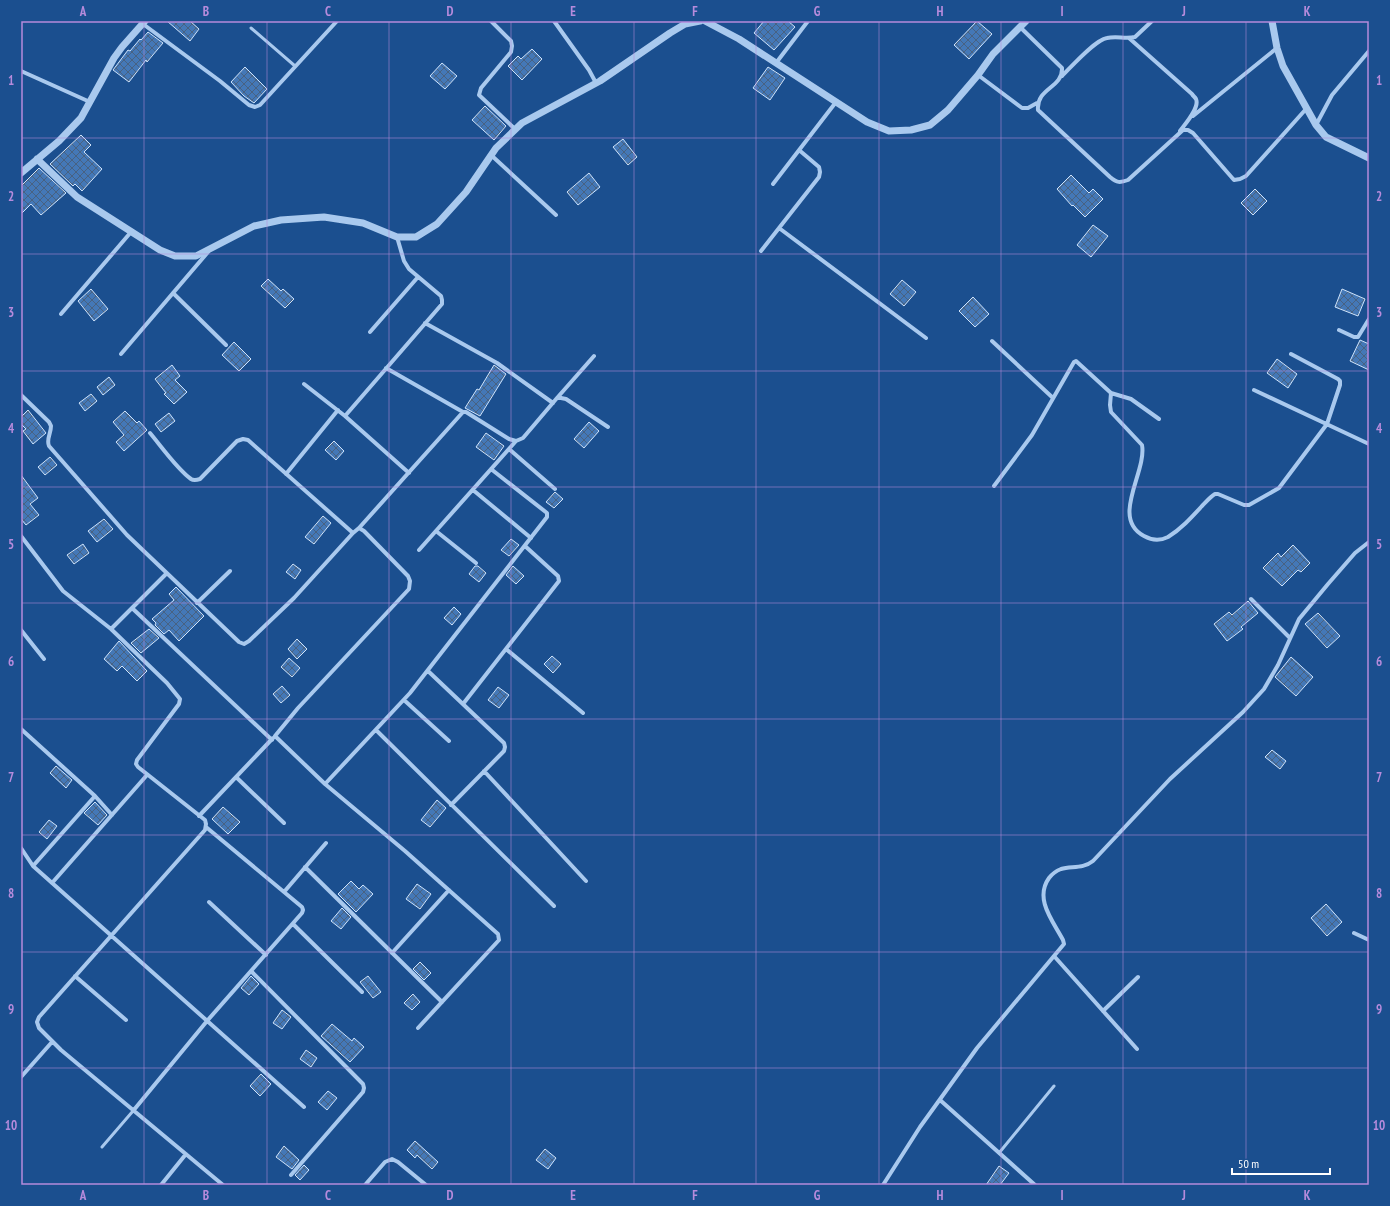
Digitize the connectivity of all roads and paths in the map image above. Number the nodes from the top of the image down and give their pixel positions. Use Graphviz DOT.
graph roads {
  1 [pos="337,21"];
  2 [pos="491,21"];
  3 [pos="554,21"];
  4 [pos="700,21"];
  5 [pos="705,21"];
  6 [pos="808,21"];
  7 [pos="1026,21"];
  8 [pos="1152,21"];
  9 [pos="1272,21"];
  10 [pos="144,22"];
  11 [pos="687,22"];
  12 [pos="1019,26"];
  13 [pos="251,28"];
  14 [pos="1129,38"];
  15 [pos="1277,48"];
  16 [pos="1369,51"];
  17 [pos="776,63"];
  18 [pos="295,66"];
  19 [pos="21,71"];
  20 [pos="978,75"];
  21 [pos="1061,77"];
  22 [pos="596,83"];
  23 [pos="90,102"];
  24 [pos="836,102"];
  25 [pos="1037,103"];
  26 [pos="1306,109"];
  27 [pos="1189,119"];
  28 [pos="1316,125"];
  29 [pos="515,129"];
  30 [pos="1179,133"];
  31 [pos="799,150"];
  32 [pos="491,155"];
  33 [pos="1369,158"];
  34 [pos="37,159"];
  35 [pos="21,173"];
  36 [pos="773,184"];
  37 [pos="556,215"];
  38 [pos="779,228"];
  39 [pos="131,232"];
  40 [pos="397,237"];
  41 [pos="211,248"];
  42 [pos="761,251"];
  43 [pos="418,277"];
  44 [pos="173,293"];
  45 [pos="61,314"];
  46 [pos="1369,319"];
  47 [pos="425,324"];
  48 [pos="1339,330"];
  49 [pos="370,332"];
  50 [pos="926,338"];
  51 [pos="992,341"];
  52 [pos="226,345"];
  53 [pos="121,354"];
  54 [pos="1291,354"];
  55 [pos="594,356"];
  56 [pos="386,368"];
  57 [pos="304,384"];
  58 [pos="1254,390"];
  59 [pos="1111,393"];
  60 [pos="21,395"];
  61 [pos="557,398"];
  62 [pos="1053,398"];
  63 [pos="552,403"];
  64 [pos="338,410"];
  65 [pos="463,412"];
  66 [pos="345,416"];
  67 [pos="1159,419"];
  68 [pos="1326,424"];
  69 [pos="608,427"];
  70 [pos="150,433"];
  71 [pos="516,441"];
  72 [pos="1369,444"];
  73 [pos="509,449"];
  74 [pos="491,469"];
  75 [pos="410,472"];
  76 [pos="286,474"];
  77 [pos="994,486"];
  78 [pos="555,489"];
  79 [pos="473,490"];
  80 [pos="359,528"];
  81 [pos="436,531"];
  82 [pos="353,533"];
  83 [pos="21,536"];
  84 [pos="531,538"];
  85 [pos="1369,542"];
  86 [pos="525,546"];
  87 [pos="419,550"];
  88 [pos="476,564"];
  89 [pos="230,571"];
  90 [pos="166,574"];
  91 [pos="1251,600"];
  92 [pos="197,603"];
  93 [pos="132,608"];
  94 [pos="111,629"];
  95 [pos="21,630"];
  96 [pos="1290,638"];
  97 [pos="506,649"];
  98 [pos="44,659"];
  99 [pos="428,671"];
  100 [pos="404,700"];
  101 [pos="463,704"];
  102 [pos="583,713"];
  103 [pos="21,729"];
  104 [pos="376,730"];
  105 [pos="273,738"];
  106 [pos="449,741"];
  107 [pos="484,771"];
  108 [pos="147,775"];
  109 [pos="236,777"];
  110 [pos="325,784"];
  111 [pos="95,796"];
  112 [pos="451,805"];
  113 [pos="112,815"];
  114 [pos="199,816"];
  115 [pos="284,823"];
  116 [pos="206,827"];
  117 [pos="326,843"];
  118 [pos="21,848"];
  119 [pos="33,866"];
  120 [pos="305,868"];
  121 [pos="586,881"];
  122 [pos="52,883"];
  123 [pos="449,890"];
  124 [pos="284,892"];
  125 [pos="209,902"];
  126 [pos="554,906"];
  127 [pos="293,924"];
  128 [pos="1354,933"];
  129 [pos="111,936"];
  130 [pos="1369,940"];
  131 [pos="392,953"];
  132 [pos="266,955"];
  133 [pos="1054,956"];
  134 [pos="251,971"];
  135 [pos="75,976"];
  136 [pos="1138,977"];
  137 [pos="362,992"];
  138 [pos="442,1002"];
  139 [pos="1103,1011"];
  140 [pos="126,1020"];
  141 [pos="207,1021"];
  142 [pos="418,1028"];
  143 [pos="52,1042"];
  144 [pos="1137,1049"];
  145 [pos="21,1077"];
  146 [pos="1054,1086"];
  147 [pos="940,1100"];
  148 [pos="304,1106"];
  149 [pos="133,1111"];
  150 [pos="102,1147"];
  151 [pos="999,1152"];
  152 [pos="186,1154"];
  153 [pos="291,1175"];
  154 [pos="161,1185"];
  155 [pos="223,1185"];
  156 [pos="365,1185"];
  157 [pos="426,1185"];
  158 [pos="883,1185"];
  159 [pos="1036,1185"];
  1 -- 18 [label="street"];
  2 -- 29 [label="street"];
  3 -- 22 [label="street"];
  4 -- 11 [label="street"];
  5 -- 17 [label="street"];
  6 -- 17 [label="street"];
  7 -- 12 [label="street"];
  8 -- 14 [label="street"];
  9 -- 15 [label="street"];
  10 -- 18 [label="street"];
  10 -- 23 [label="street"];
  11 -- 22 [label="street"];
  12 -- 20 [label="street"];
  12 -- 21 [label="street"];
  13 -- 18 [label="lane"];
  14 -- 21 [label="street"];
  14 -- 27 [label="street"];
  15 -- 26 [label="street"];
  15 -- 27 [label="street"];
  16 -- 28 [label="street"];
  17 -- 24 [label="street"];
  19 -- 23 [label="street"];
  20 -- 24 [label="street"];
  20 -- 25 [label="street"];
  21 -- 25 [label="street"];
  22 -- 29 [label="street"];
  23 -- 34 [label="street"];
  24 -- 31 [label="street"];
  25 -- 30 [label="street"];
  26 -- 28 [label="street"];
  26 -- 30 [label="street"];
  27 -- 30 [label="street"];
  28 -- 33 [label="street"];
  29 -- 32 [label="street"];
  31 -- 36 [label="street"];
  31 -- 38 [label="street"];
  32 -- 37 [label="street"];
  32 -- 40 [label="street"];
  34 -- 35 [label="street"];
  34 -- 39 [label="street"];
  38 -- 42 [label="street"];
  38 -- 50 [label="street"];
  39 -- 41 [label="street"];
  39 -- 45 [label="street"];
  40 -- 41 [label="street"];
  40 -- 43 [label="street"];
  41 -- 44 [label="street"];
  43 -- 47 [label="street"];
  43 -- 49 [label="street"];
  44 -- 52 [label="street"];
  44 -- 53 [label="street"];
  46 -- 48 [label="street"];
  47 -- 56 [label="street"];
  47 -- 63 [label="street"];
  51 -- 62 [label="street"];
  54 -- 68 [label="street"];
  55 -- 61 [label="street"];
  56 -- 65 [label="street"];
  56 -- 66 [label="street"];
  57 -- 64 [label="street"];
  58 -- 68 [label="street"];
  59 -- 62 [label="street"];
  59 -- 67 [label="street"];
  59 -- 68 [label="street"];
  60 -- 90 [label="street"];
  61 -- 63 [label="street"];
  61 -- 69 [label="street"];
  62 -- 77 [label="street"];
  63 -- 71 [label="street"];
  64 -- 66 [label="street"];
  64 -- 76 [label="street"];
  65 -- 71 [label="street"];
  65 -- 75 [label="street"];
  66 -- 75 [label="street"];
  68 -- 72 [label="street"];
  70 -- 76 [label="street"];
  71 -- 73 [label="street"];
  73 -- 74 [label="street"];
  73 -- 78 [label="street"];
  74 -- 79 [label="street"];
  74 -- 84 [label="street"];
  75 -- 80 [label="street"];
  76 -- 82 [label="street"];
  79 -- 81 [label="street"];
  79 -- 84 [label="street"];
  80 -- 82 [label="street"];
  80 -- 105 [label="street"];
  81 -- 87 [label="street"];
  81 -- 88 [label="street"];
  82 -- 92 [label="street"];
  83 -- 94 [label="street"];
  84 -- 86 [label="street"];
  85 -- 96 [label="street"];
  86 -- 97 [label="street"];
  86 -- 99 [label="street"];
  89 -- 92 [label="street"];
  90 -- 92 [label="street"];
  90 -- 93 [label="street"];
  91 -- 96 [label="street"];
  93 -- 94 [label="street"];
  93 -- 105 [label="street"];
  94 -- 108 [label="street"];
  95 -- 98 [label="street"];
  96 -- 133 [label="street"];
  97 -- 101 [label="street"];
  97 -- 102 [label="street"];
  99 -- 100 [label="street"];
  99 -- 101 [label="street"];
  100 -- 104 [label="street"];
  100 -- 106 [label="street"];
  101 -- 107 [label="street"];
  103 -- 111 [label="street"];
  104 -- 110 [label="street"];
  104 -- 112 [label="street"];
  105 -- 109 [label="street"];
  105 -- 110 [label="street"];
  107 -- 112 [label="street"];
  107 -- 121 [label="street"];
  108 -- 113 [label="street"];
  108 -- 114 [label="street"];
  109 -- 114 [label="street"];
  109 -- 115 [label="street"];
  110 -- 123 [label="street"];
  111 -- 113 [label="street"];
  111 -- 119 [label="street"];
  112 -- 126 [label="street"];
  113 -- 122 [label="street"];
  114 -- 116 [label="street"];
  116 -- 124 [label="street"];
  116 -- 129 [label="street"];
  117 -- 120 [label="street"];
  118 -- 119 [label="street"];
  119 -- 122 [label="street"];
  120 -- 124 [label="street"];
  120 -- 131 [label="street"];
  122 -- 129 [label="street"];
  123 -- 131 [label="street"];
  123 -- 138 [label="street"];
  124 -- 127 [label="street"];
  125 -- 132 [label="street"];
  127 -- 132 [label="street"];
  127 -- 137 [label="street"];
  128 -- 130 [label="street"];
  129 -- 135 [label="street"];
  129 -- 141 [label="street"];
  131 -- 138 [label="street"];
  132 -- 134 [label="street"];
  133 -- 139 [label="street"];
  133 -- 147 [label="street"];
  134 -- 141 [label="street"];
  134 -- 153 [label="street"];
  135 -- 140 [label="street"];
  135 -- 143 [label="street"];
  136 -- 139 [label="street"];
  138 -- 142 [label="street"];
  139 -- 144 [label="street"];
  141 -- 148 [label="street"];
  141 -- 149 [label="street"];
  143 -- 145 [label="street"];
  143 -- 149 [label="street"];
  146 -- 151 [label="lane"];
  147 -- 151 [label="street"];
  147 -- 158 [label="street"];
  149 -- 150 [label="lane"];
  149 -- 152 [label="street"];
  151 -- 159 [label="street"];
  152 -- 154 [label="street"];
  152 -- 155 [label="street"];
  156 -- 157 [label="street"];
}
